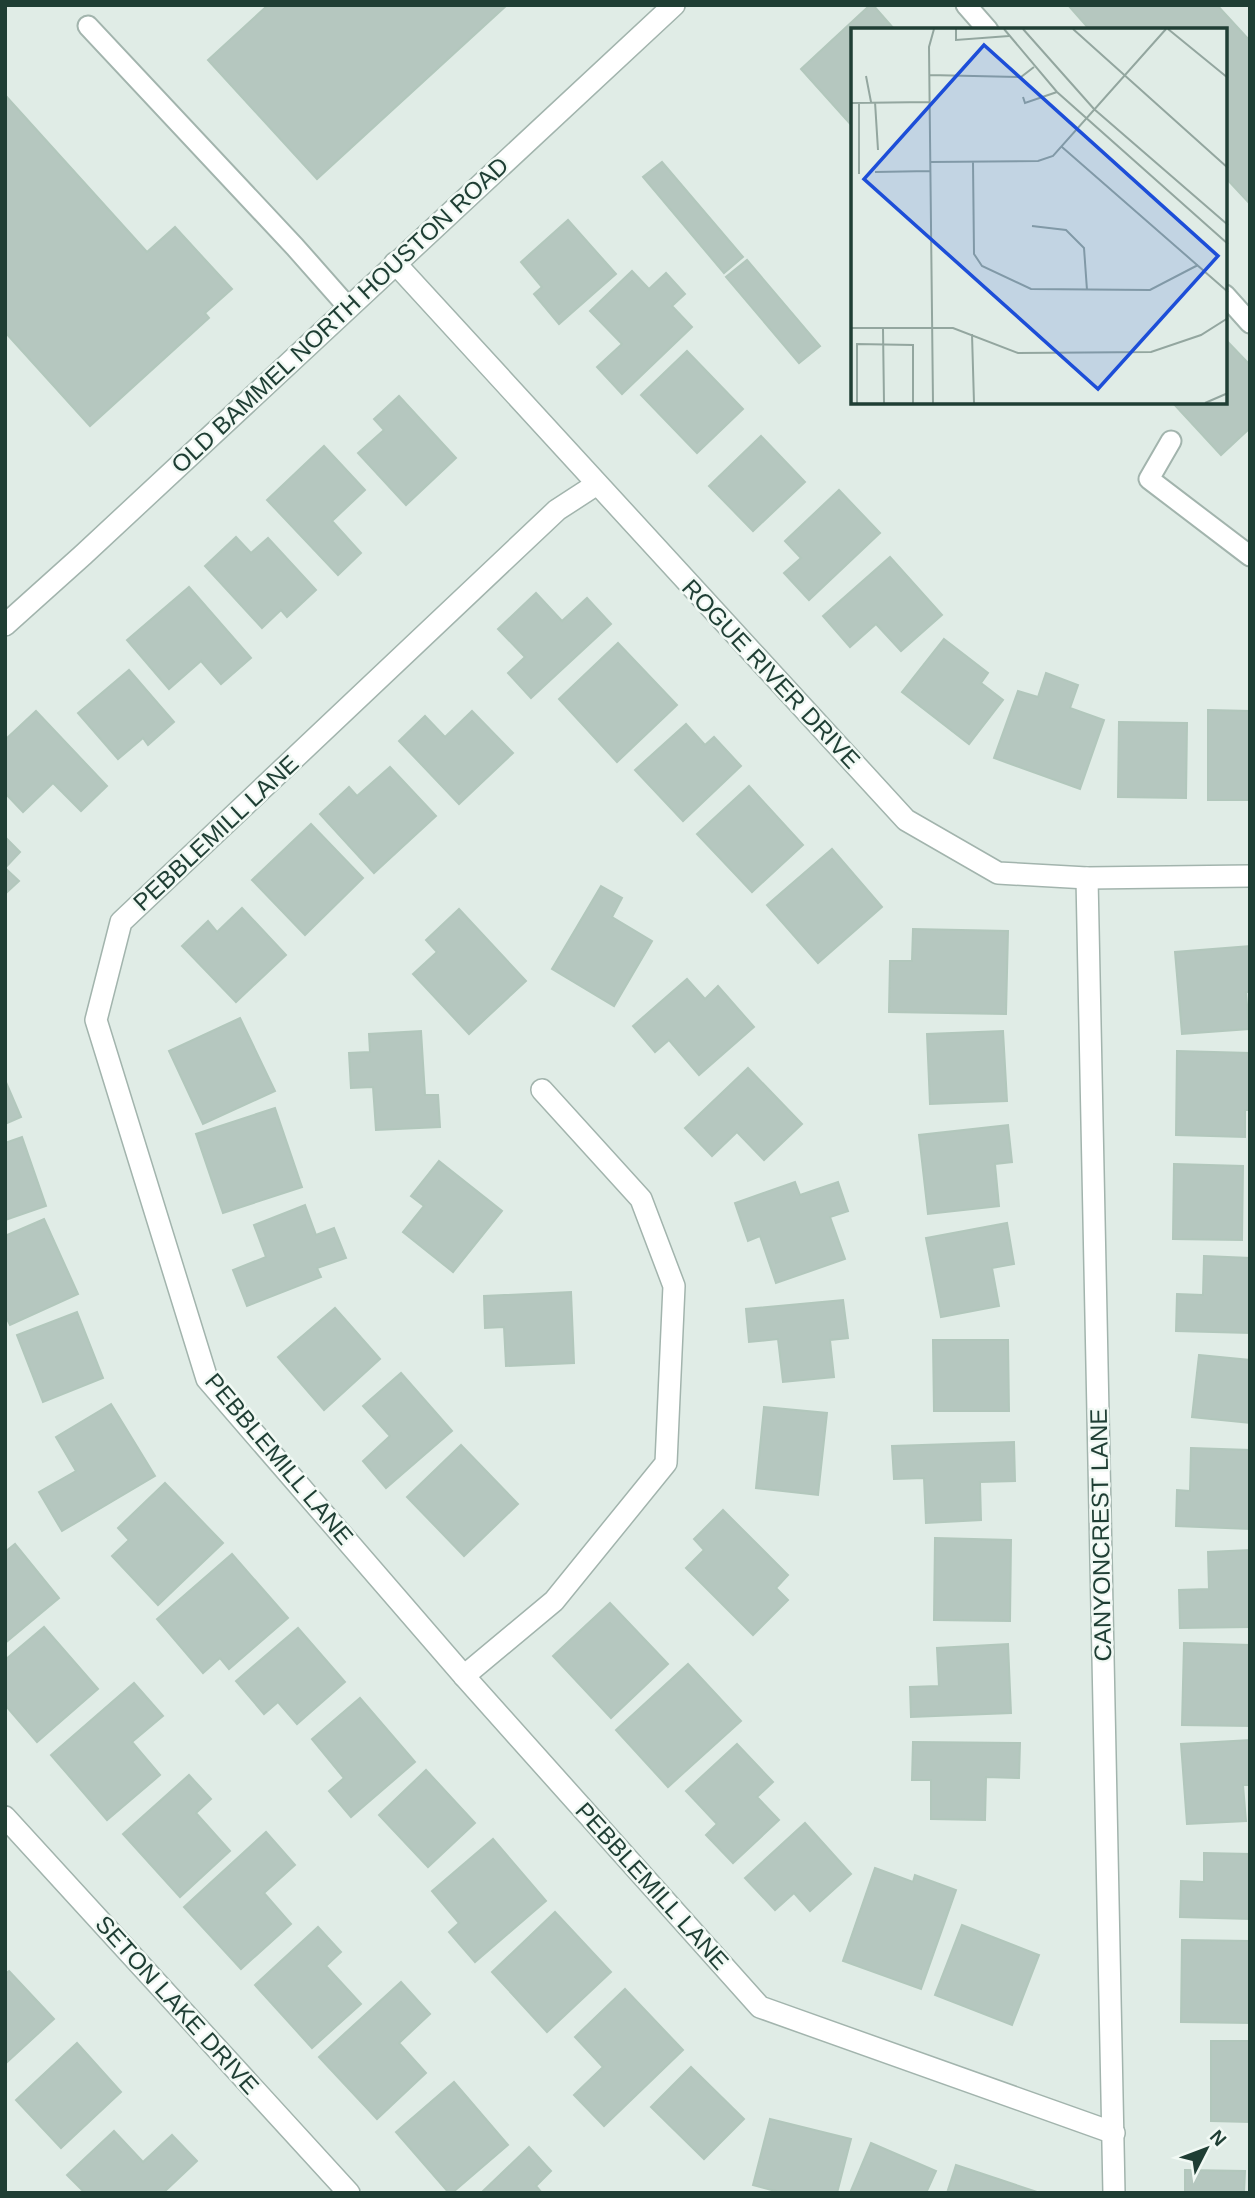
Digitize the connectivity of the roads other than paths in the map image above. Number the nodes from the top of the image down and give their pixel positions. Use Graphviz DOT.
graph roads {
  1 [pos="674,5"];
  2 [pos="966,5"];
  3 [pos="88,26"];
  4 [pos="986,28"];
  5 [pos="395,263"];
  6 [pos="1227,297"];
  7 [pos="348,307"];
  8 [pos="1250,323"];
  9 [pos="1171,441"];
  10 [pos="597,484"];
  11 [pos="1250,556"];
  12 [pos="5,625"];
  13 [pos="1250,876"];
  14 [pos="1087,878"];
  15 [pos="541,1090"];
  16 [pos="464,1676"];
  17 [pos="5,1817"];
  18 [pos="1114,2133"];
  19 [pos="349,2193"];
  20 [pos="1114,2193"];
  1 -- 5 [label="street, OLD BAMMEL NORTH HOUSTON ROAD"];
  2 -- 4 [label="lane"];
  3 -- 7 [label="lane"];
  5 -- 7 [label="street, OLD BAMMEL NORTH HOUSTON ROAD"];
  5 -- 10 [label="street, ROGUE RIVER DRIVE"];
  6 -- 8 [label="lane"];
  7 -- 12 [label="street, OLD BAMMEL NORTH HOUSTON ROAD"];
  9 -- 11 [label="lane"];
  10 -- 14 [label="street, ROGUE RIVER DRIVE"];
  10 -- 16 [label="street, PEBBLEMILL LANE"];
  13 -- 14 [label="street, ROGUE RIVER DRIVE"];
  14 -- 18 [label="street, CANYONCREST LANE"];
  15 -- 16 [label="street"];
  16 -- 18 [label="street, PEBBLEMILL LANE"];
  17 -- 19 [label="street, SETON LAKE DRIVE"];
  18 -- 20 [label="street, CANYONCREST LANE"];
}
